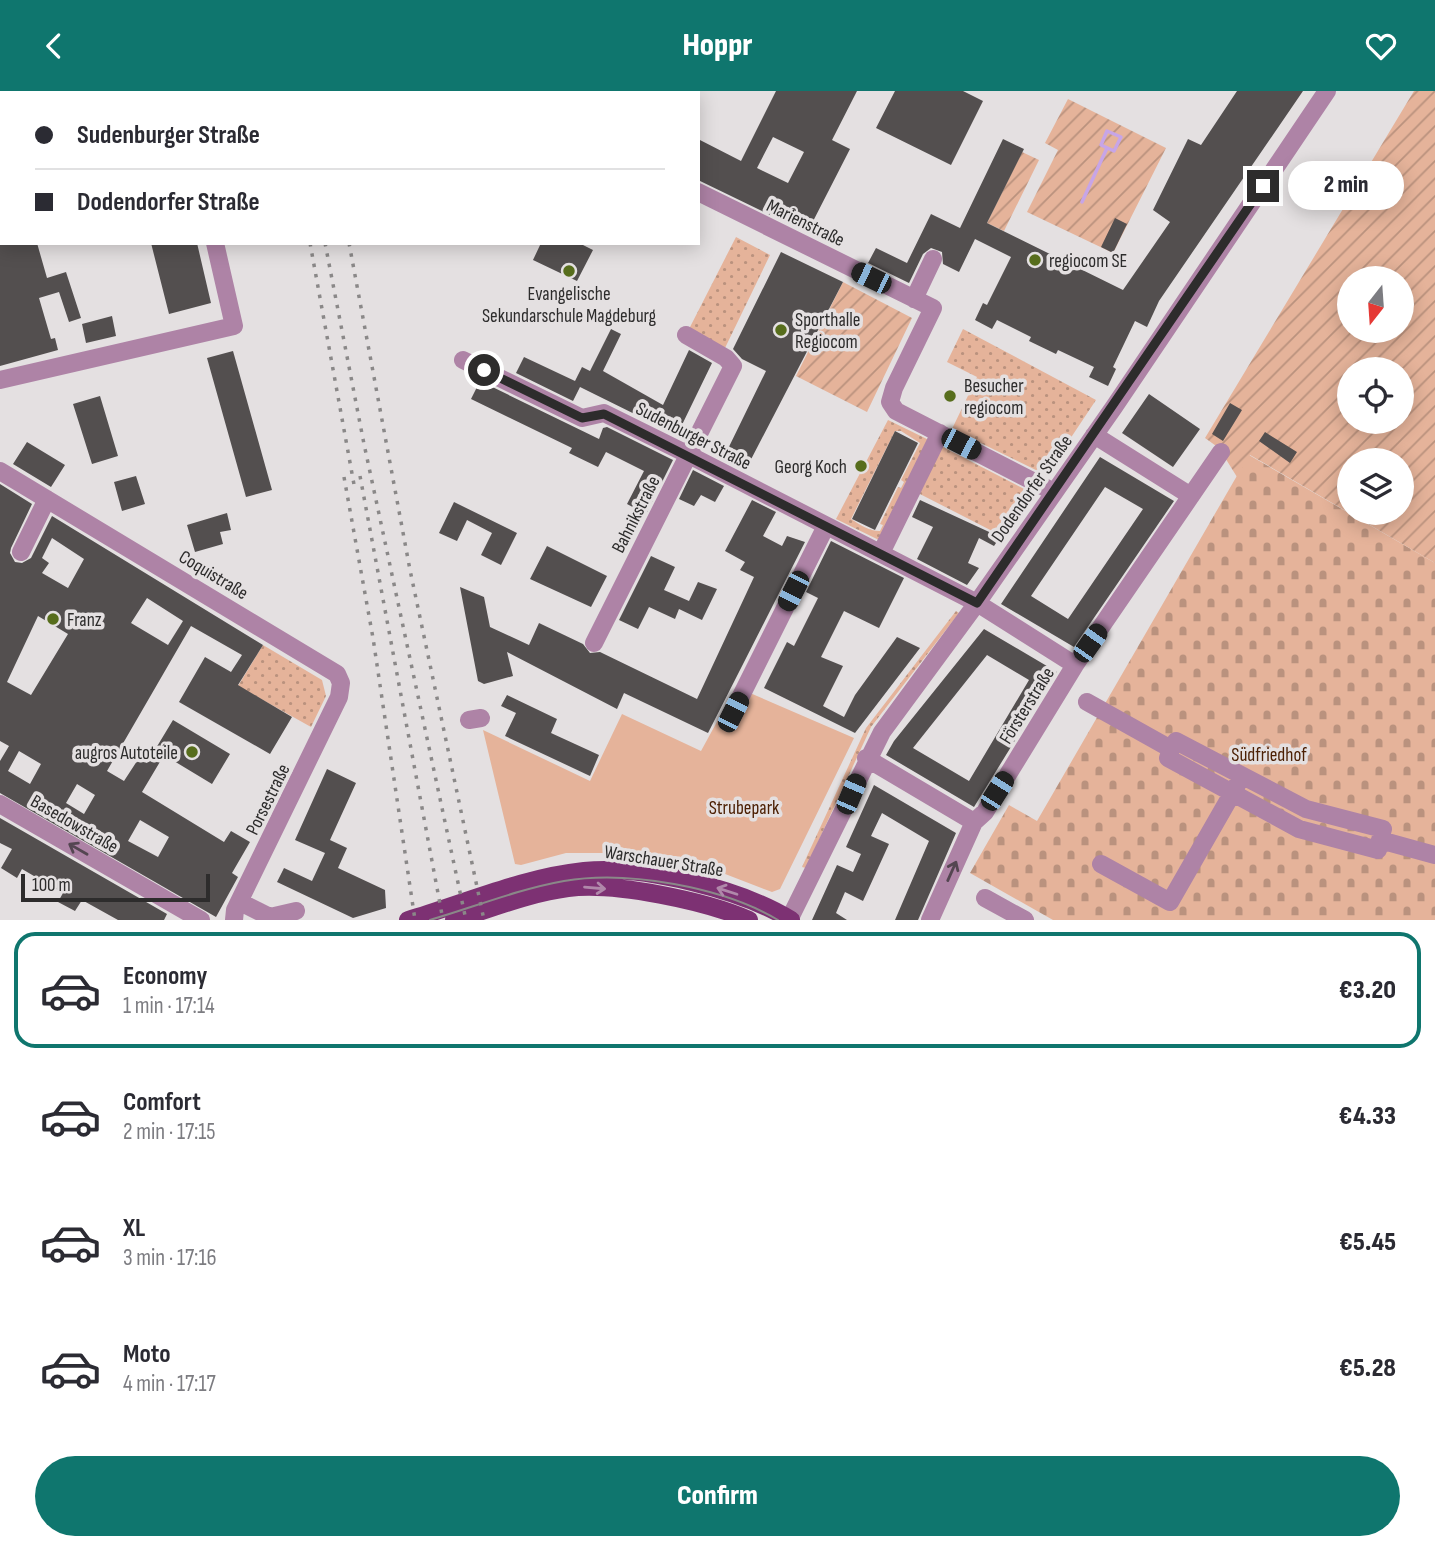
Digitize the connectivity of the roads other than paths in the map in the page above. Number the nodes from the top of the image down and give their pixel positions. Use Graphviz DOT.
graph roads {
  1 [pos="1326,91"];
  2 [pos="700,193"];
  3 [pos="215,245"];
  4 [pos="933,259"];
  5 [pos="914,299"];
  6 [pos="686,335"];
  7 [pos="463,360"];
  8 [pos="0,380"];
  9 [pos="940,433"];
  10 [pos="1094,435"];
  11 [pos="1221,452"];
  12 [pos="689,454"];
  13 [pos="0,471"];
  14 [pos="1054,492"];
  15 [pos="1191,496"];
  16 [pos="47,499"];
  17 [pos="826,526"];
  18 [pos="21,552"];
  19 [pos="881,553"];
  20 [pos="977,603"];
  21 [pos="594,643"];
  22 [pos="1075,665"];
  23 [pos="339,697"];
  24 [pos="1087,702"];
  25 [pos="733,712"];
  26 [pos="1171,749"];
  27 [pos="866,758"];
  28 [pos="1242,775"];
  29 [pos="1233,793"];
  30 [pos="0,804"];
  31 [pos="974,822"];
  32 [pos="1380,840"];
  33 [pos="1435,855"];
  34 [pos="1101,865"];
  35 [pos="985,898"];
  36 [pos="240,902"];
  37 [pos="296,911"];
  38 [pos="201,920"];
  39 [pos="234,920"];
  40 [pos="408,920"];
  41 [pos="454,920"];
  42 [pos="749,920"];
  43 [pos="790,920"];
  44 [pos="930,920"];
  45 [pos="1025,920"];
  1 -- 10 [label="street, Dodendorfer Straße"];
  2 -- 5 [label="street, Marienstraße"];
  3 -- 8 [label="street"];
  4 -- 5 [label="street"];
  5 -- 9 [label="street, Marienstraße"];
  6 -- 12 [label="street, Bahnikstraße"];
  7 -- 12 [label="street, Sudenburger Straße"];
  9 -- 14 [label="street"];
  9 -- 19 [label="street"];
  10 -- 14 [label="street, Dodendorfer Straße"];
  10 -- 15 [label="street"];
  11 -- 15 [label="street, Försterstraße"];
  12 -- 17 [label="street, Sudenburger Straße"];
  12 -- 21 [label="street, Bahnikstraße"];
  13 -- 16 [label="street, Coquistraße"];
  14 -- 20 [label="street, Dodendorfer Straße"];
  15 -- 22 [label="street, Försterstraße"];
  16 -- 18 [label="street"];
  16 -- 23 [label="street, Coquistraße"];
  17 -- 19 [label="street, Sudenburger Straße"];
  17 -- 25 [label="street"];
  19 -- 20 [label="street, Sudenburger Straße"];
  20 -- 22 [label="street, Sudenburger Straße"];
  20 -- 27 [label="street, Dodendorfer Straße"];
  22 -- 31 [label="street, Försterstraße"];
  23 -- 36 [label="street, Porsestraße"];
  24 -- 26 [label="street"];
  26 -- 28 [label="street"];
  26 -- 29 [label="street"];
  27 -- 31 [label="street"];
  27 -- 43 [label="street, Dodendorfer Straße"];
  28 -- 29 [label="street"];
  28 -- 32 [label="street"];
  29 -- 32 [label="street"];
  29 -- 34 [label="street"];
  38 -- 30 [label="street, Basedowstraße, one-way"];
  44 -- 31 [label="street, Försterstraße, one-way"];
  32 -- 33 [label="street"];
  35 -- 45 [label="street"];
  36 -- 37 [label="street"];
  36 -- 39 [label="street, Porsestraße"];
  43 -- 40 [label="main road, Warschauer Straße, one-way"];
  41 -- 42 [label="main road, Warschauer Straße, one-way"];
}
